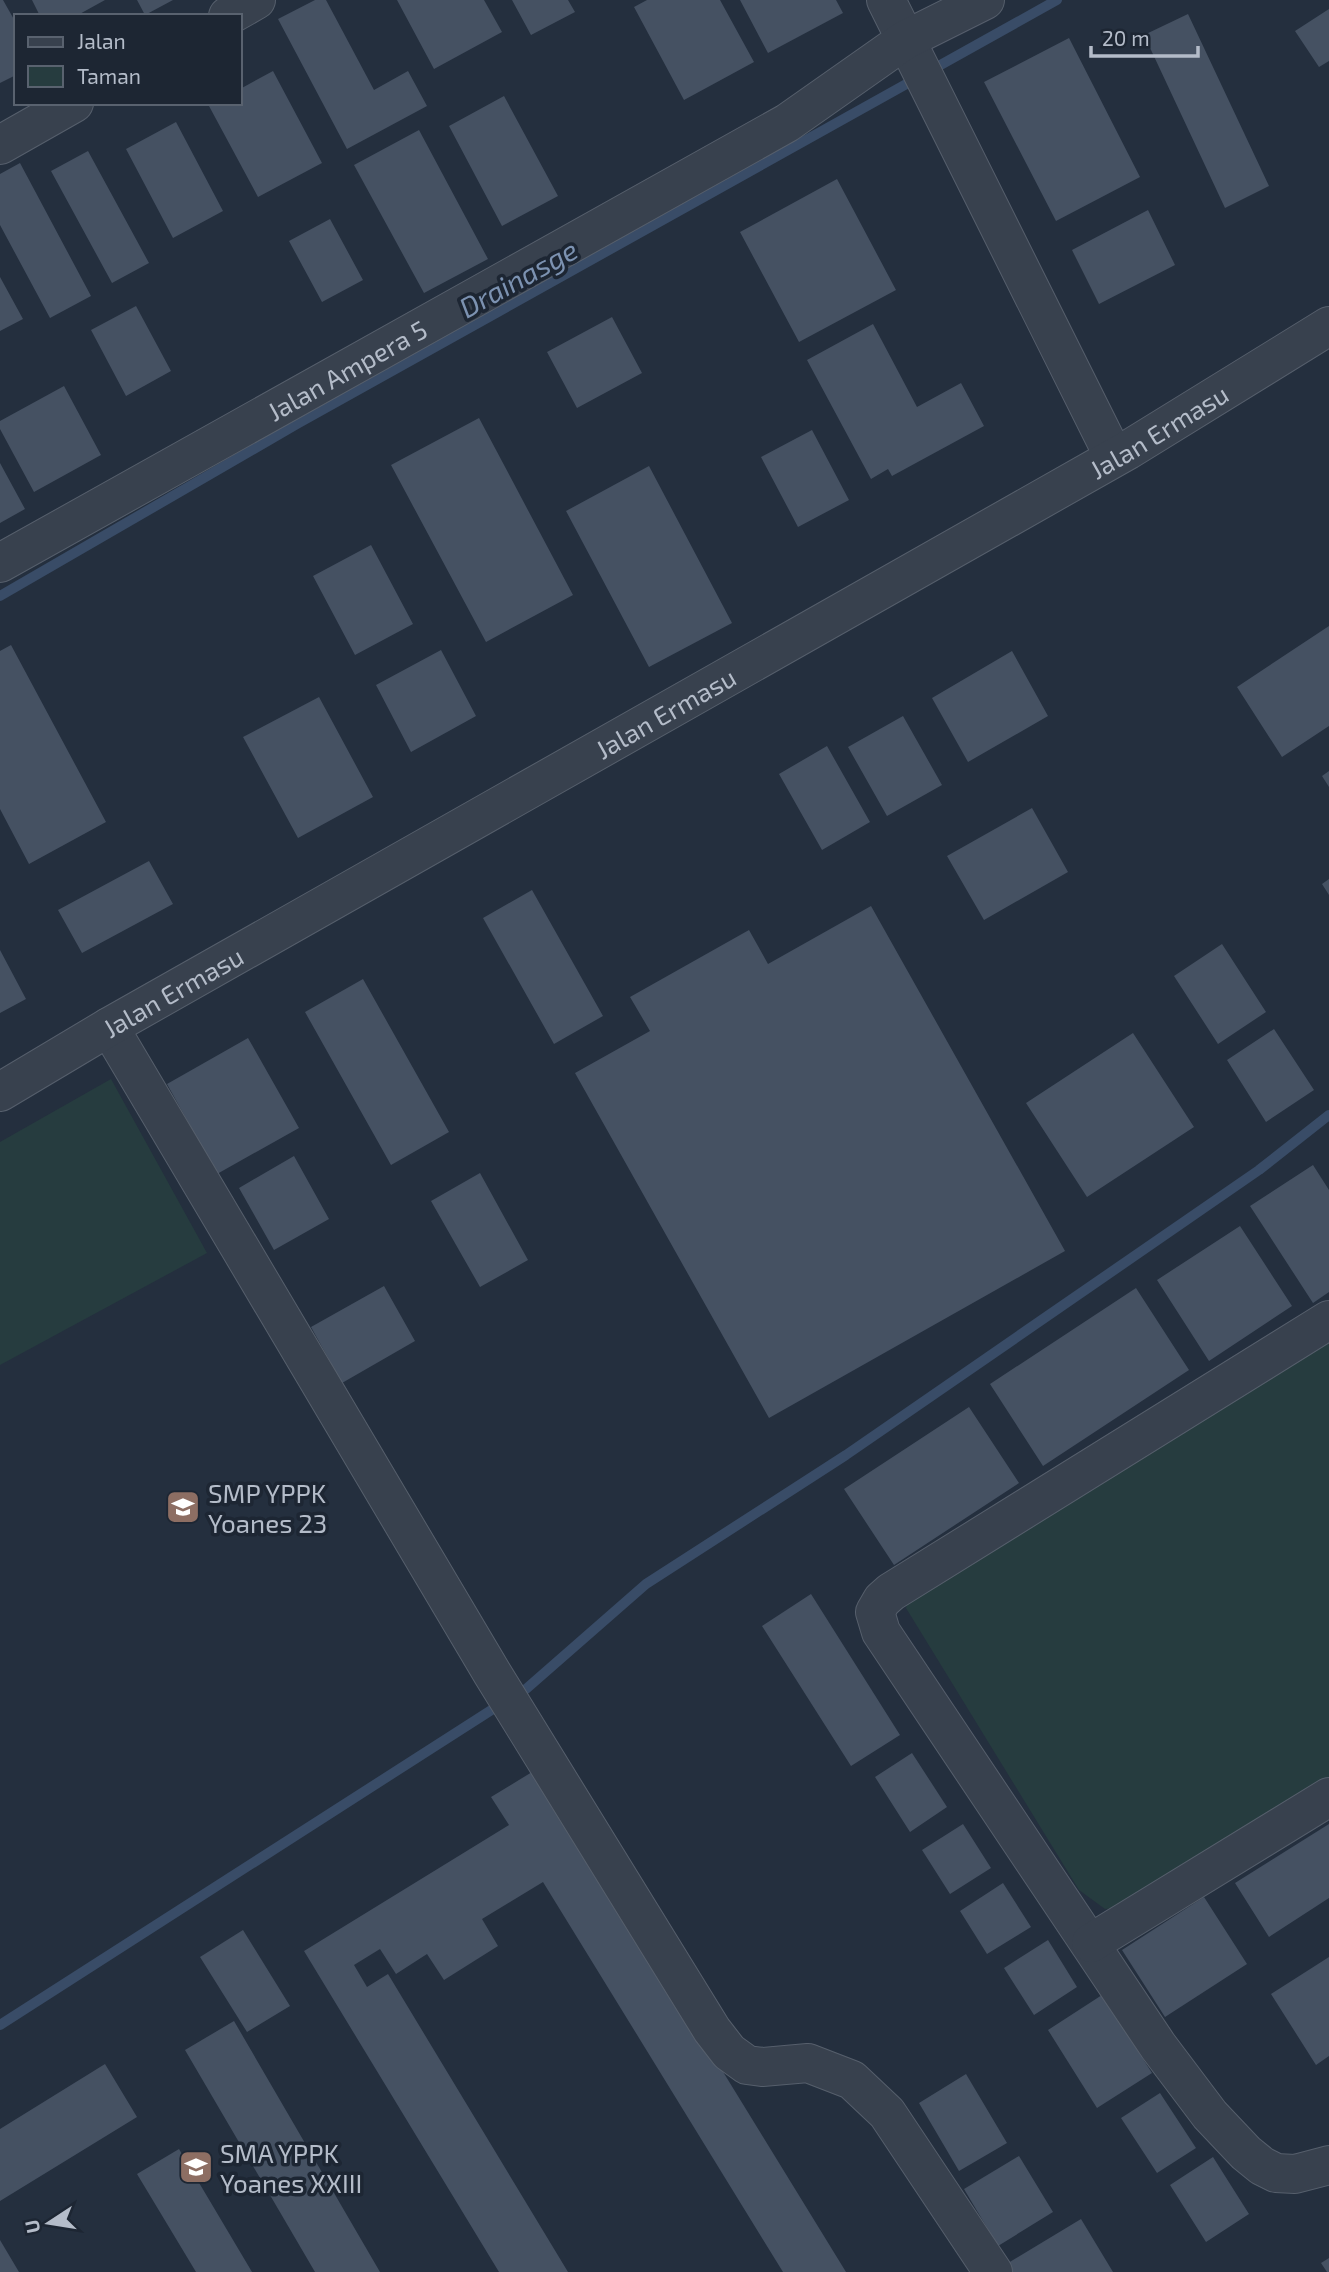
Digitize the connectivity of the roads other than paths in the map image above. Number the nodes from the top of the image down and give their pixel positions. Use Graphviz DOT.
graph roads {
  1 [pos="256,0"];
  2 [pos="886,0"];
  3 [pos="985,0"];
  4 [pos="232,14"];
  5 [pos="905,40"];
  6 [pos="70,105"];
  7 [pos="0,145"];
  8 [pos="1329,326"];
  9 [pos="1114,457"];
  10 [pos="0,563"];
  11 [pos="109,1027"];
  12 [pos="0,1092"];
  13 [pos="1329,1320"];
  14 [pos="1329,1797"];
  15 [pos="1091,1943"];
  16 [pos="1329,2165"];
  17 [pos="993,2272"];
  1 -- 4 [label="street"];
  2 -- 5 [label="street"];
  3 -- 5 [label="street, Jalan Ampera 5"];
  5 -- 9 [label="street"];
  5 -- 10 [label="street, Jalan Ampera 5"];
  6 -- 7 [label="street"];
  8 -- 9 [label="street, Jalan Ermasu"];
  9 -- 11 [label="street, Jalan Ermasu"];
  11 -- 12 [label="street, Jalan Ermasu"];
  11 -- 17 [label="street"];
  13 -- 15 [label="street"];
  14 -- 15 [label="street"];
  15 -- 16 [label="street"];
}
